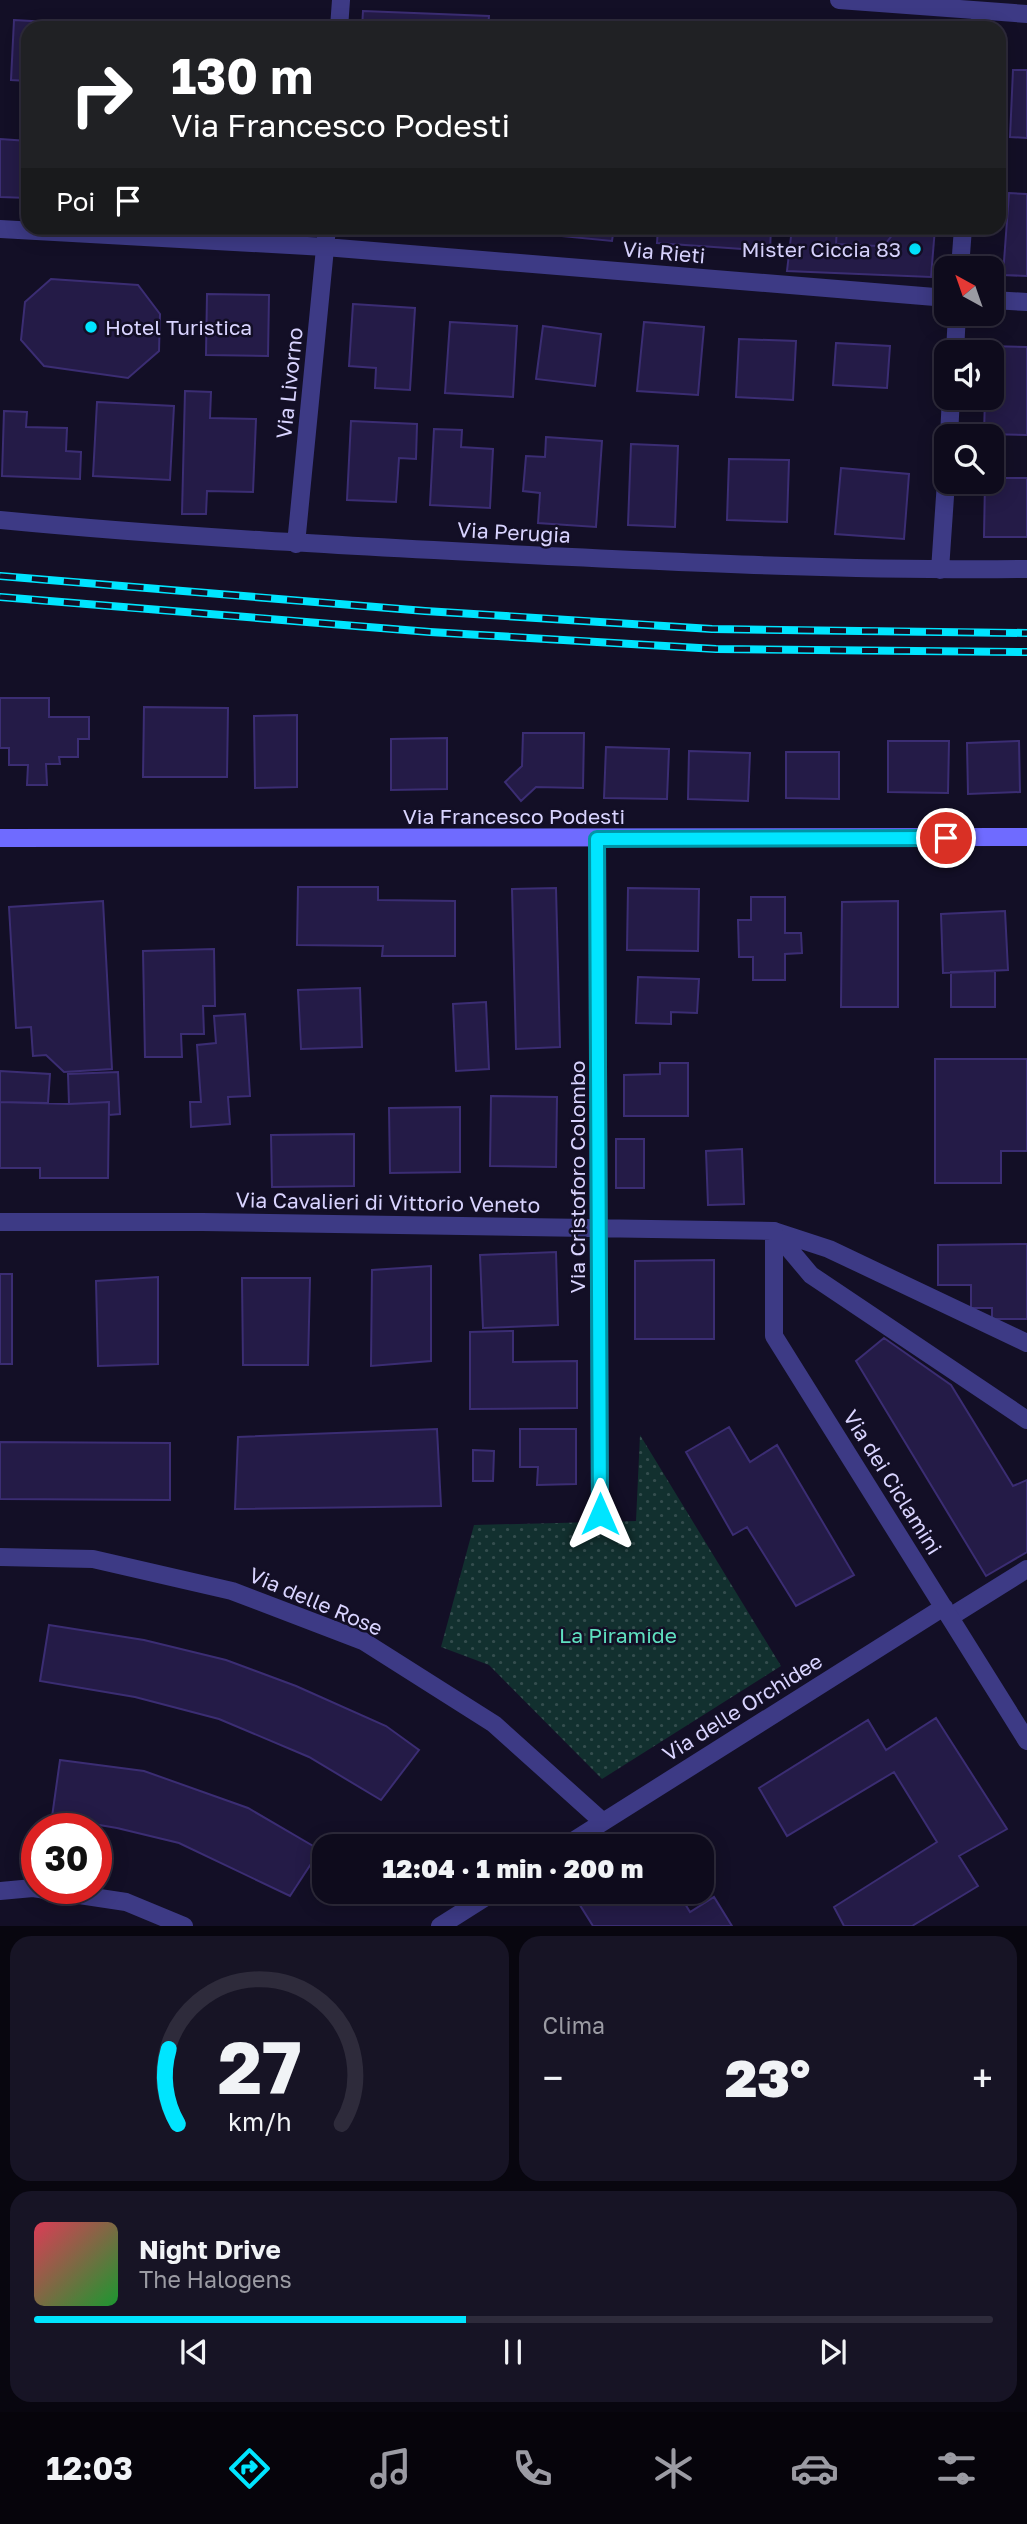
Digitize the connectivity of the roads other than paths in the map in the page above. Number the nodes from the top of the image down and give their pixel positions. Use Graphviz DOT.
graph roads {
  1 [pos="341,0"];
  2 [pos="839,0"];
  3 [pos="1027,14"];
  4 [pos="980,20"];
  5 [pos="340,21"];
  6 [pos="0,229"];
  7 [pos="21,230"];
  8 [pos="109,235"];
  9 [pos="327,235"];
  10 [pos="962,235"];
  11 [pos="326,247"];
  12 [pos="961,256"];
  13 [pos="934,297"];
  14 [pos="1004,301"];
  15 [pos="1027,302"];
  16 [pos="945,494"];
  17 [pos="0,520"];
  18 [pos="296,544"];
  19 [pos="1027,569"];
  20 [pos="940,570"];
  21 [pos="1027,837"];
  22 [pos="0,838"];
  23 [pos="597,839"];
  24 [pos="0,1222"];
  25 [pos="600,1228"];
  26 [pos="775,1231"];
  27 [pos="1027,1343"];
  28 [pos="1027,1420"];
  29 [pos="600,1514"];
  30 [pos="0,1557"];
  31 [pos="1027,1569"];
  32 [pos="947,1612"];
  33 [pos="1027,1741"];
  34 [pos="603,1822"];
  35 [pos="584,1834"];
  36 [pos="0,1891"];
  37 [pos="475,1904"];
  38 [pos="184,1926"];
  39 [pos="440,1926"];
  1 -- 5 [label="street"];
  2 -- 4 [label="street"];
  3 -- 4 [label="street"];
  6 -- 7 [label="street, Via Rieti"];
  8 -- 11 [label="street, Via Rieti"];
  9 -- 11 [label="street, Via Livorno"];
  10 -- 12 [label="street"];
  11 -- 13 [label="street, Via Rieti"];
  11 -- 18 [label="street, Via Livorno"];
  14 -- 15 [label="street"];
  16 -- 20 [label="street"];
  17 -- 18 [label="street, Via Perugia"];
  18 -- 20 [label="street, Via Perugia"];
  19 -- 20 [label="street, Via Perugia"];
  21 -- 23 [label="main road, Via Francesco Podesti"];
  22 -- 23 [label="main road, Via Francesco Podesti"];
  23 -- 25 [label="street, Via Cristoforo Colombo"];
  24 -- 25 [label="street, Via Cavalieri di Vittorio Veneto"];
  25 -- 26 [label="street, Via Cavalieri di Vittorio Veneto"];
  25 -- 29 [label="street, Via Cristoforo Colombo"];
  26 -- 27 [label="street, Via Cavalieri di Vittorio Veneto"];
  26 -- 28 [label="street"];
  26 -- 32 [label="street, Via dei Ciclamini"];
  30 -- 34 [label="street, Via delle Rose"];
  31 -- 32 [label="street, Via delle Orchidee"];
  32 -- 33 [label="street, Via dei Ciclamini"];
  32 -- 34 [label="street, Via delle Orchidee"];
  34 -- 35 [label="street, Via delle Orchidee"];
  36 -- 38 [label="street"];
  37 -- 39 [label="street"];
}
